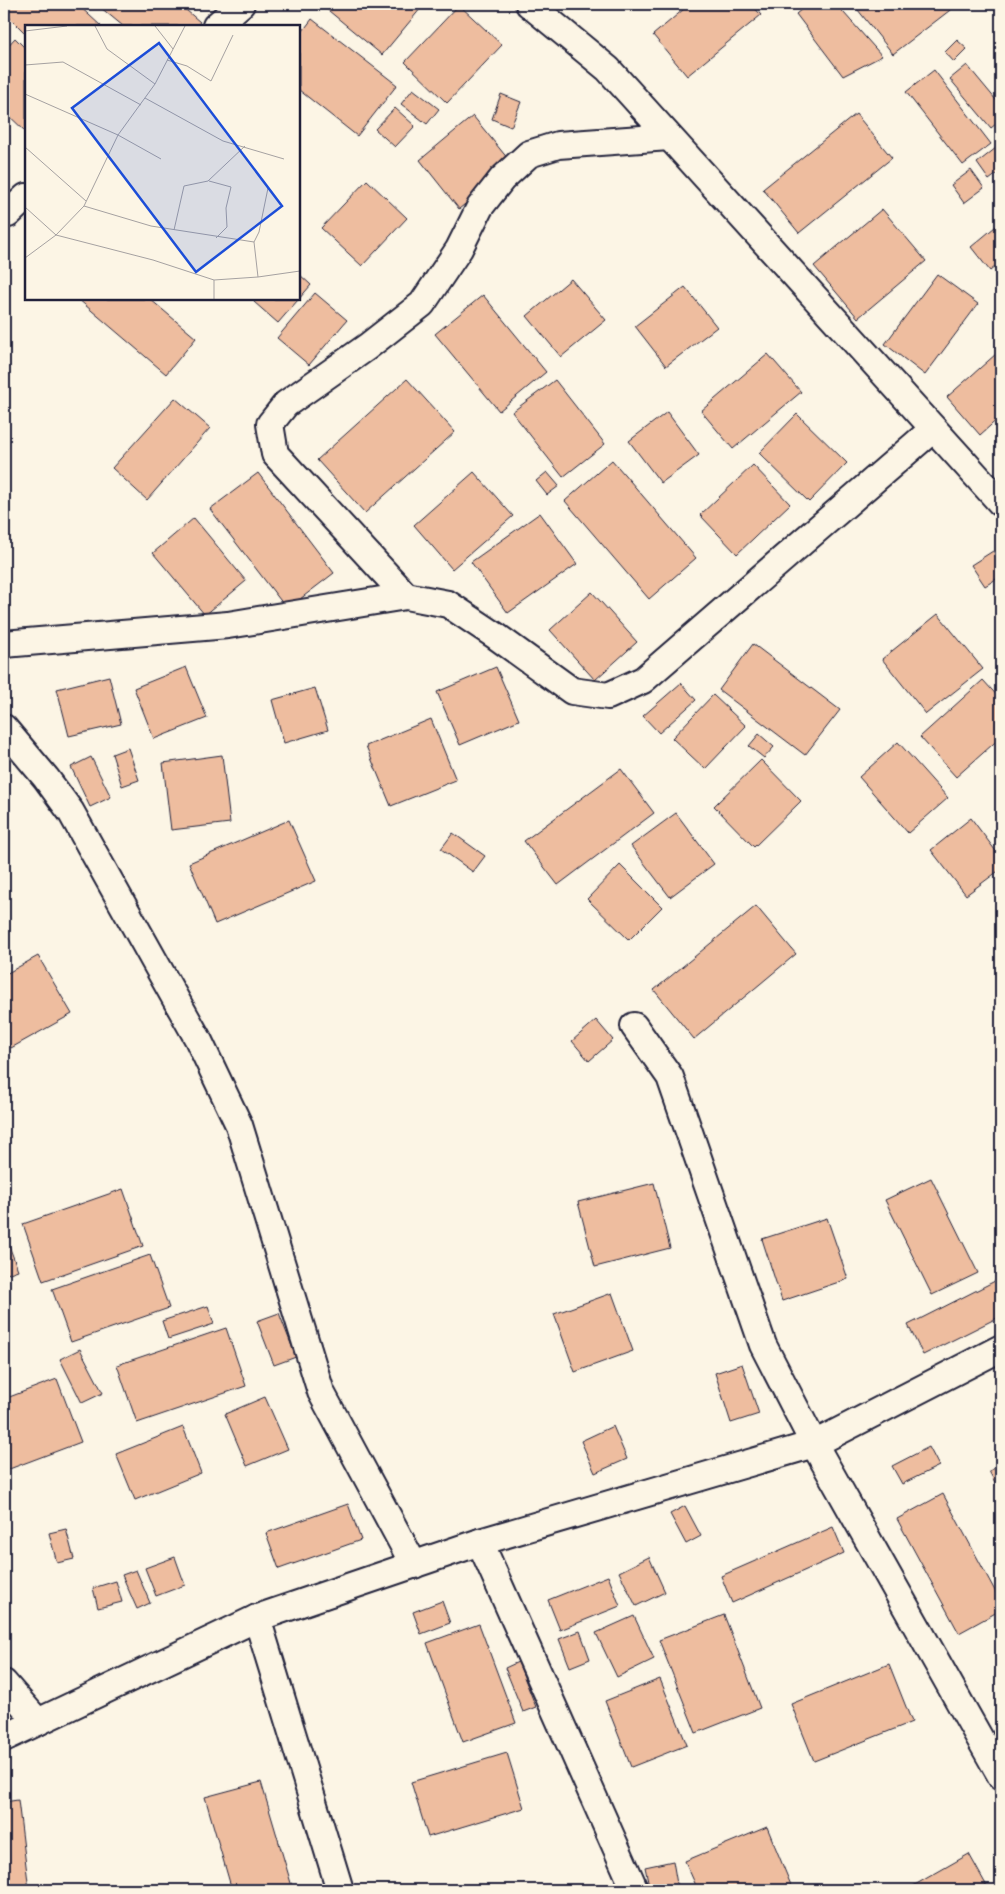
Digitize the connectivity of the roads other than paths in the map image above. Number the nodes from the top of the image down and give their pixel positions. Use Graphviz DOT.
graph roads {
  1 [pos="241,4"];
  2 [pos="529,4"];
  3 [pos="217,25"];
  4 [pos="668,137"];
  5 [pos="933,429"];
  6 [pos="1001,503"];
  7 [pos="406,596"];
  8 [pos="4,644"];
  9 [pos="4,728"];
  10 [pos="634,1026"];
  11 [pos="1001,1348"];
  12 [pos="814,1444"];
  13 [pos="480,1542"];
  14 [pos="414,1565"];
  15 [pos="256,1618"];
  16 [pos="4,1683"];
  17 [pos="38,1722"];
  18 [pos="4,1738"];
  19 [pos="1001,1776"];
  20 [pos="340,1890"];
  21 [pos="635,1890"];
  1 -- 3 [label="street"];
  2 -- 4 [label="street"];
  4 -- 5 [label="street"];
  4 -- 7 [label="street"];
  5 -- 6 [label="street"];
  5 -- 7 [label="street"];
  7 -- 8 [label="street"];
  9 -- 14 [label="street"];
  10 -- 12 [label="street"];
  11 -- 12 [label="street"];
  12 -- 13 [label="street"];
  12 -- 19 [label="street"];
  13 -- 14 [label="street"];
  13 -- 21 [label="street"];
  14 -- 15 [label="street"];
  15 -- 17 [label="street"];
  15 -- 20 [label="street"];
  16 -- 17 [label="street"];
  17 -- 18 [label="street"];
}
